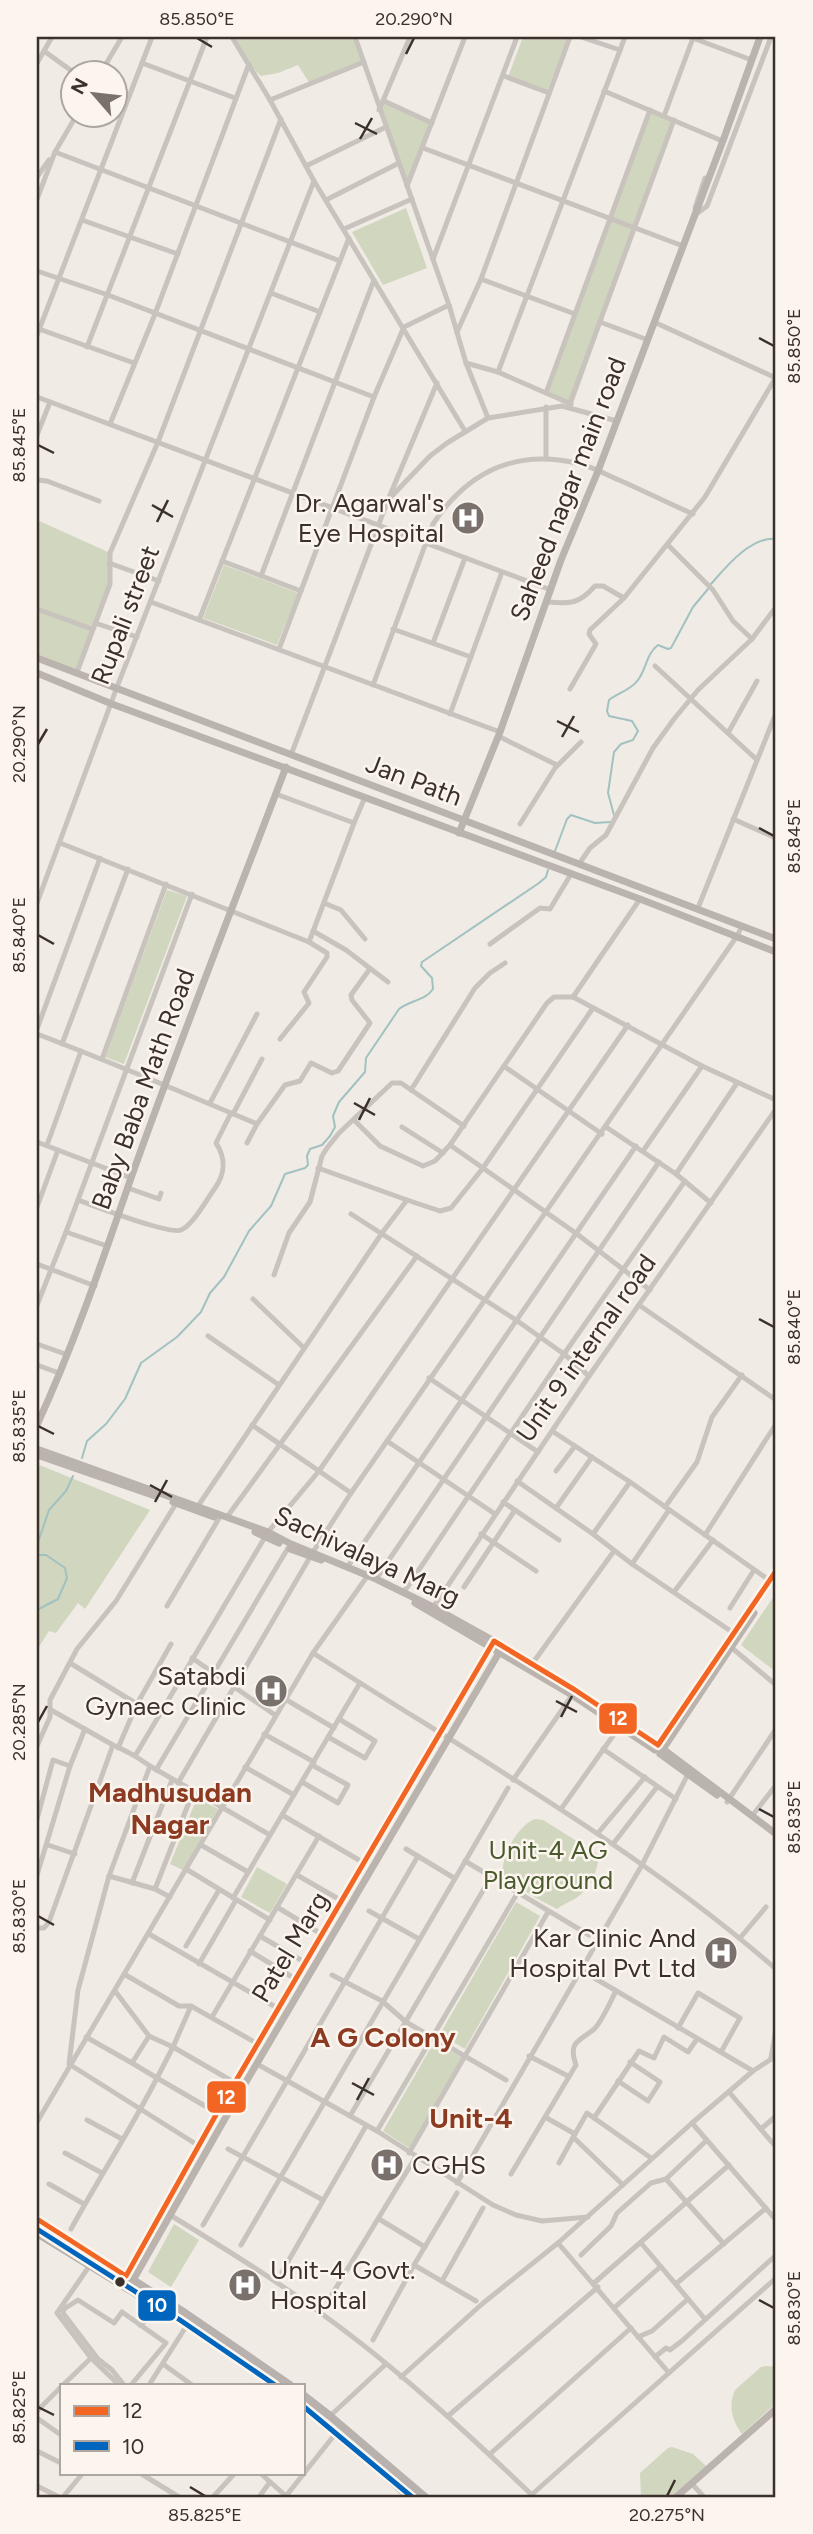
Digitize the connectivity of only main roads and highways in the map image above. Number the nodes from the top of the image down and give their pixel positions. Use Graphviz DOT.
graph roads {
  1 [pos="37,2219"];
  2 [pos="37,2233"];
  3 [pos="127,2283"];
  4 [pos="275,2384"];
  5 [pos="289,2384"];
  6 [pos="304,2396"];
  7 [pos="304,2408"];
  8 [pos="409,2497"];
  9 [pos="424,2497"];
  1 -- 3 [label="main road"];
  2 -- 3 [label="main road"];
  3 -- 4 [label="main road"];
  3 -- 5 [label="main road"];
  6 -- 9 [label="main road"];
  7 -- 8 [label="main road"];
}
